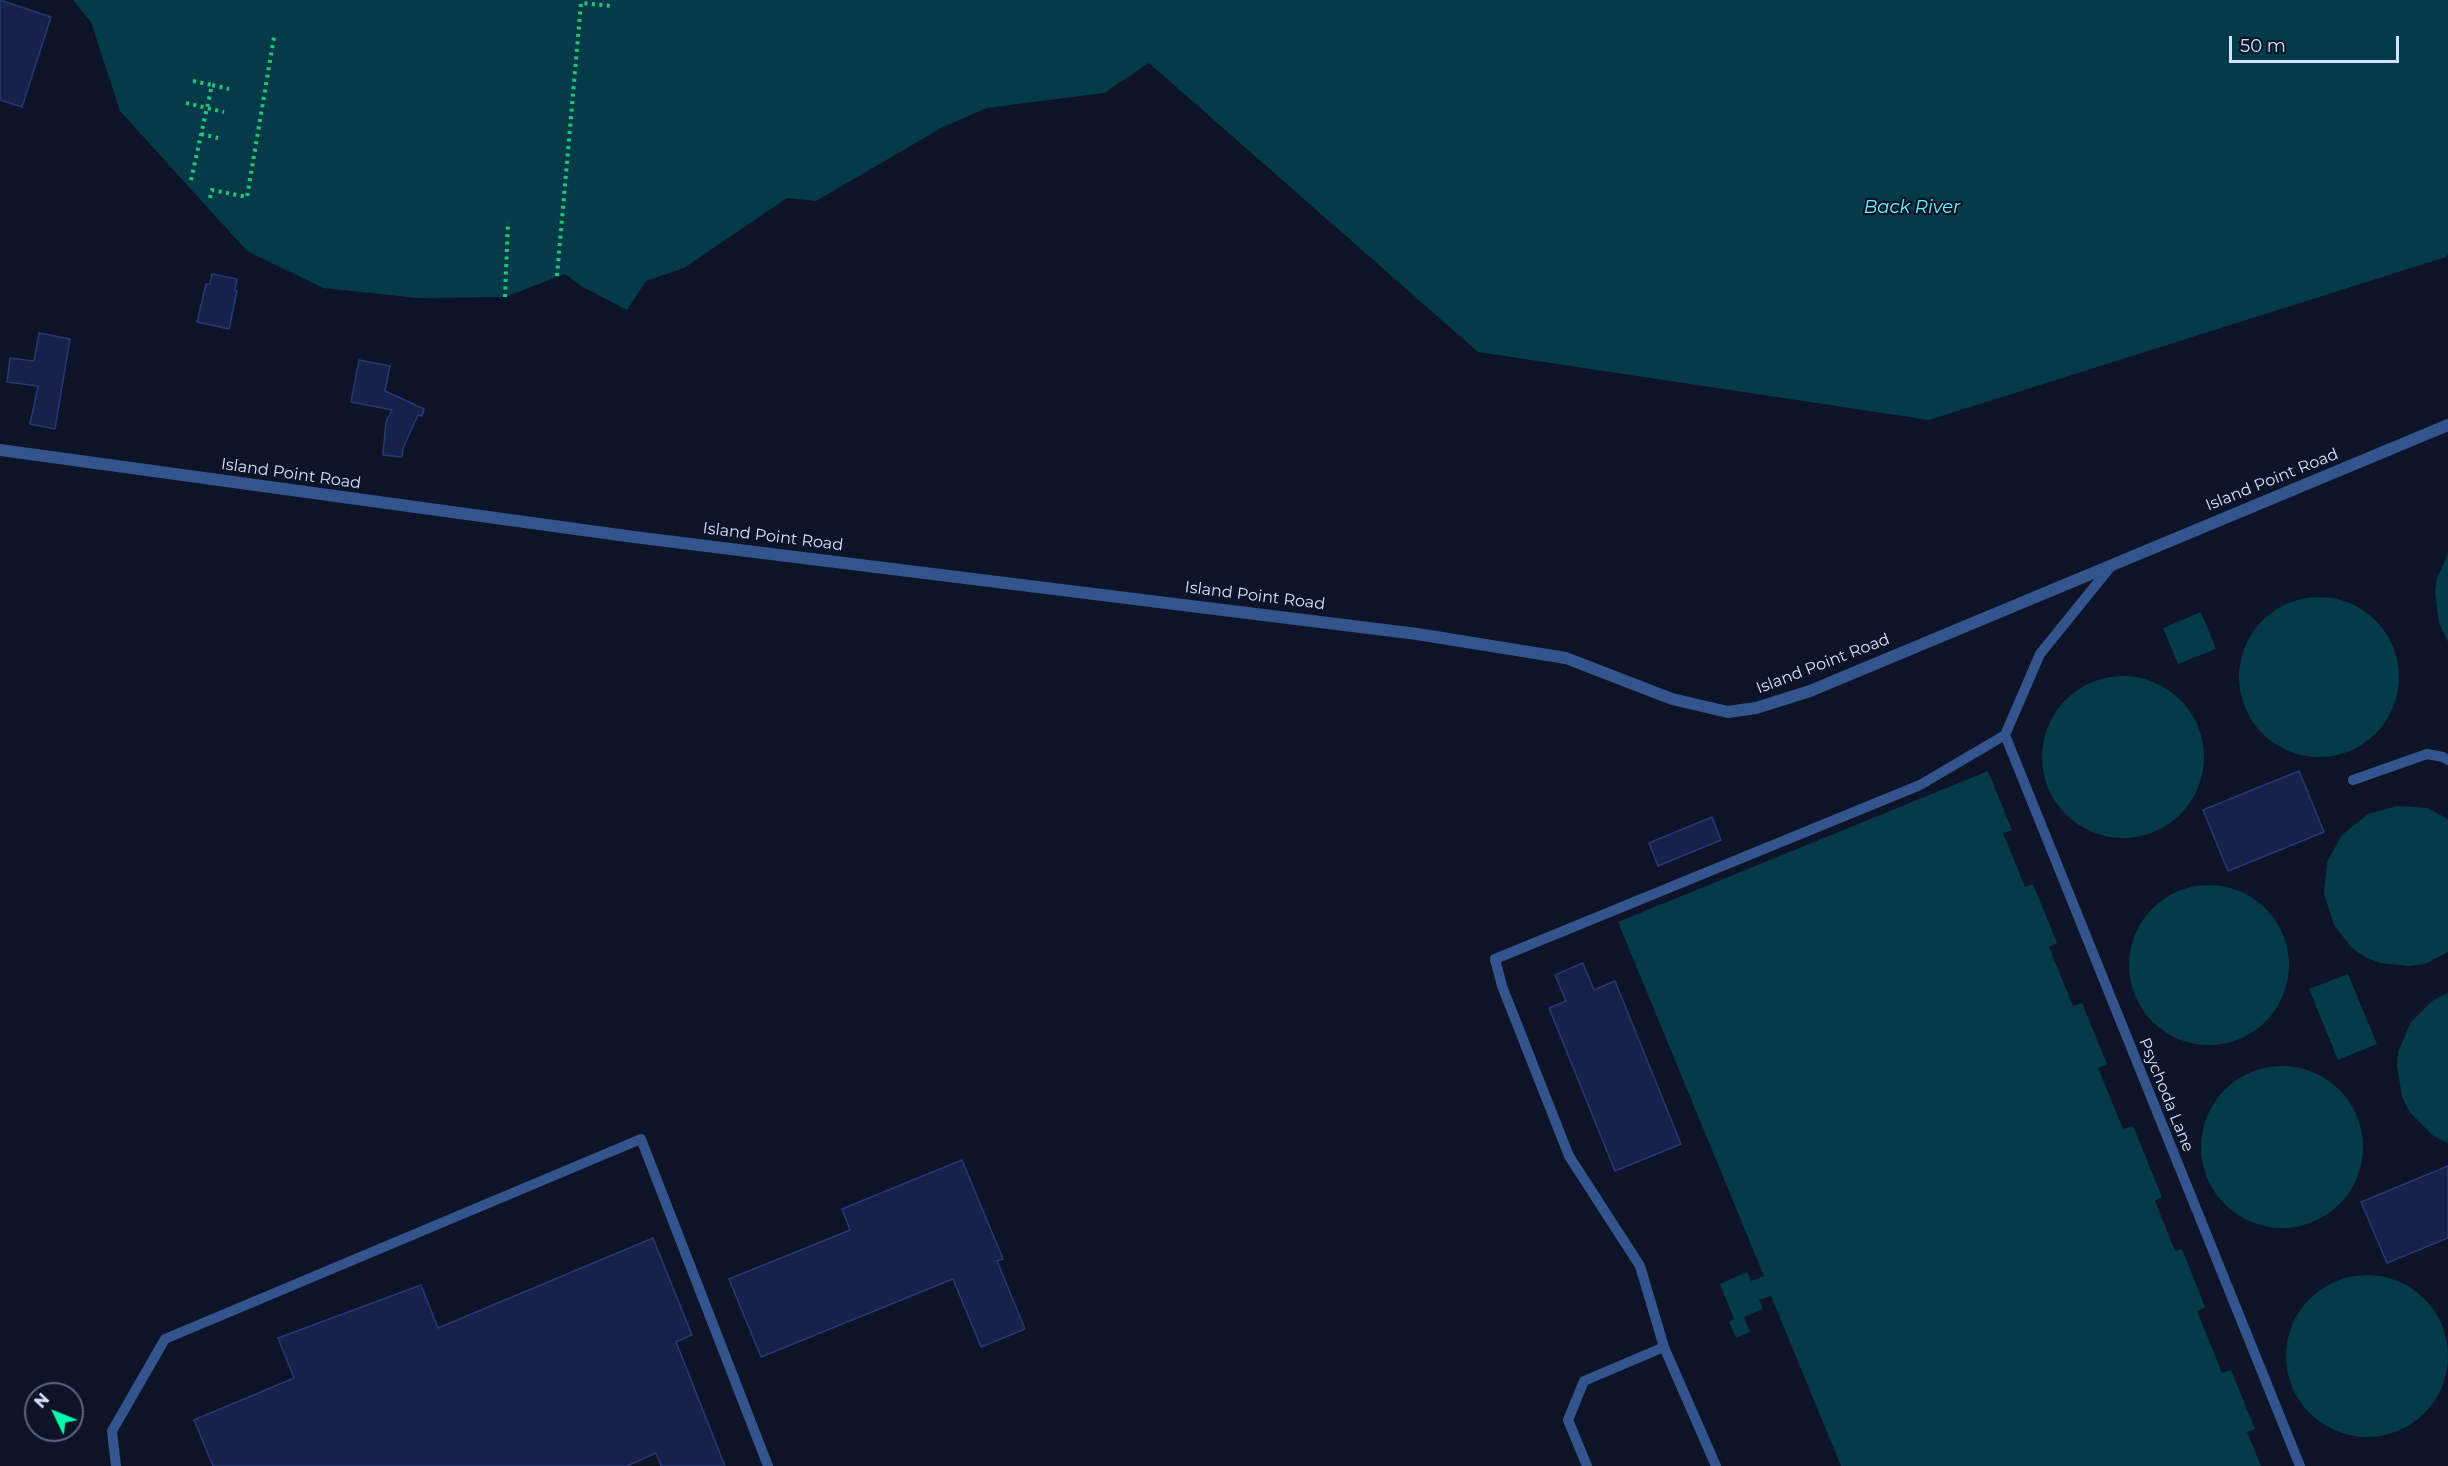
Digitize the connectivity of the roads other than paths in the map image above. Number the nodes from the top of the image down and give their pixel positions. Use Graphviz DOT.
graph roads {
  1 [pos="2448,425"];
  2 [pos="0,450"];
  3 [pos="2113,563"];
  4 [pos="2005,735"];
  5 [pos="2448,760"];
  6 [pos="2353,780"];
  7 [pos="1664,1347"];
  8 [pos="116,1466"];
  9 [pos="768,1466"];
  10 [pos="1587,1466"];
  11 [pos="1716,1466"];
  12 [pos="2300,1466"];
  1 -- 3 [label="street, Island Point Road"];
  2 -- 3 [label="street, Island Point Road"];
  3 -- 4 [label="lane"];
  4 -- 7 [label="lane"];
  4 -- 12 [label="lane, Psychoda Lane"];
  5 -- 6 [label="lane"];
  7 -- 10 [label="lane"];
  7 -- 11 [label="lane"];
  8 -- 9 [label="lane"];
}
